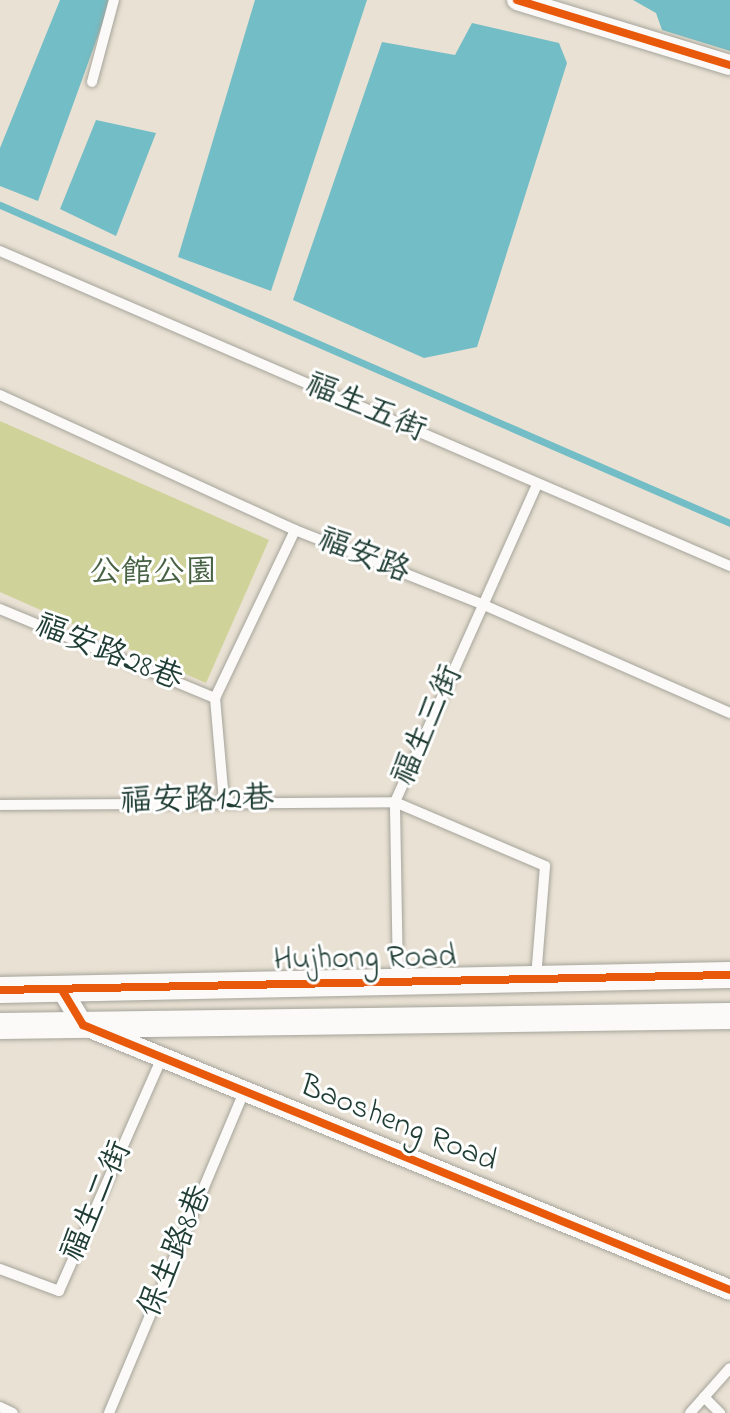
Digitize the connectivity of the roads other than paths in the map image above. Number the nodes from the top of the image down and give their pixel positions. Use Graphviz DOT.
graph roads {
  1 [pos="114,0"];
  2 [pos="517,0"];
  3 [pos="730,65"];
  4 [pos="92,82"];
  5 [pos="0,251"];
  6 [pos="0,395"];
  7 [pos="537,484"];
  8 [pos="295,530"];
  9 [pos="730,566"];
  10 [pos="484,605"];
  11 [pos="0,609"];
  12 [pos="215,698"];
  13 [pos="730,713"];
  14 [pos="224,801"];
  15 [pos="395,802"];
  16 [pos="0,805"];
  17 [pos="730,975"];
  18 [pos="536,980"];
  19 [pos="398,984"];
  20 [pos="0,990"];
  21 [pos="62,990"];
  22 [pos="730,1016"];
  23 [pos="83,1025"];
  24 [pos="0,1026"];
  25 [pos="162,1057"];
  26 [pos="245,1090"];
  27 [pos="0,1269"];
  28 [pos="730,1290"];
  29 [pos="730,1368"];
  30 [pos="704,1397"];
  31 [pos="0,1407"];
  32 [pos="13,1413"];
  33 [pos="109,1413"];
  34 [pos="690,1413"];
  35 [pos="720,1413"];
  1 -- 4 [label="lane"];
  2 -- 3 [label="street"];
  5 -- 7 [label="lane, 福生五街"];
  6 -- 8 [label="lane, 福安路"];
  7 -- 9 [label="lane, 福生五街"];
  7 -- 10 [label="lane, 福生三街"];
  8 -- 10 [label="lane, 福安路"];
  8 -- 12 [label="lane"];
  10 -- 13 [label="lane, 福安路"];
  10 -- 15 [label="lane, 福生三街"];
  11 -- 12 [label="lane, 福安路28巷"];
  12 -- 14 [label="lane"];
  14 -- 15 [label="lane, 福安路12巷"];
  14 -- 16 [label="lane, 福安路12巷"];
  15 -- 18 [label="lane"];
  15 -- 19 [label="lane, 福生三街"];
  17 -- 18 [label="street, Hujhong Road"];
  18 -- 19 [label="street, Hujhong Road"];
  19 -- 21 [label="street, Hujhong Road"];
  20 -- 21 [label="street, Hujhong Road"];
  21 -- 23 [label="street"];
  22 -- 23 [label="street, Hujhong Road"];
  23 -- 24 [label="street, Hujhong Road"];
  23 -- 25 [label="street, Baosheng Road"];
  25 -- 26 [label="street, Baosheng Road"];
  25 -- 27 [label="lane, 福生二街"];
  26 -- 28 [label="street, Baosheng Road"];
  26 -- 33 [label="lane, 保生路8巷"];
  29 -- 30 [label="lane"];
  30 -- 34 [label="lane"];
  30 -- 35 [label="lane"];
  31 -- 32 [label="lane"];
}
